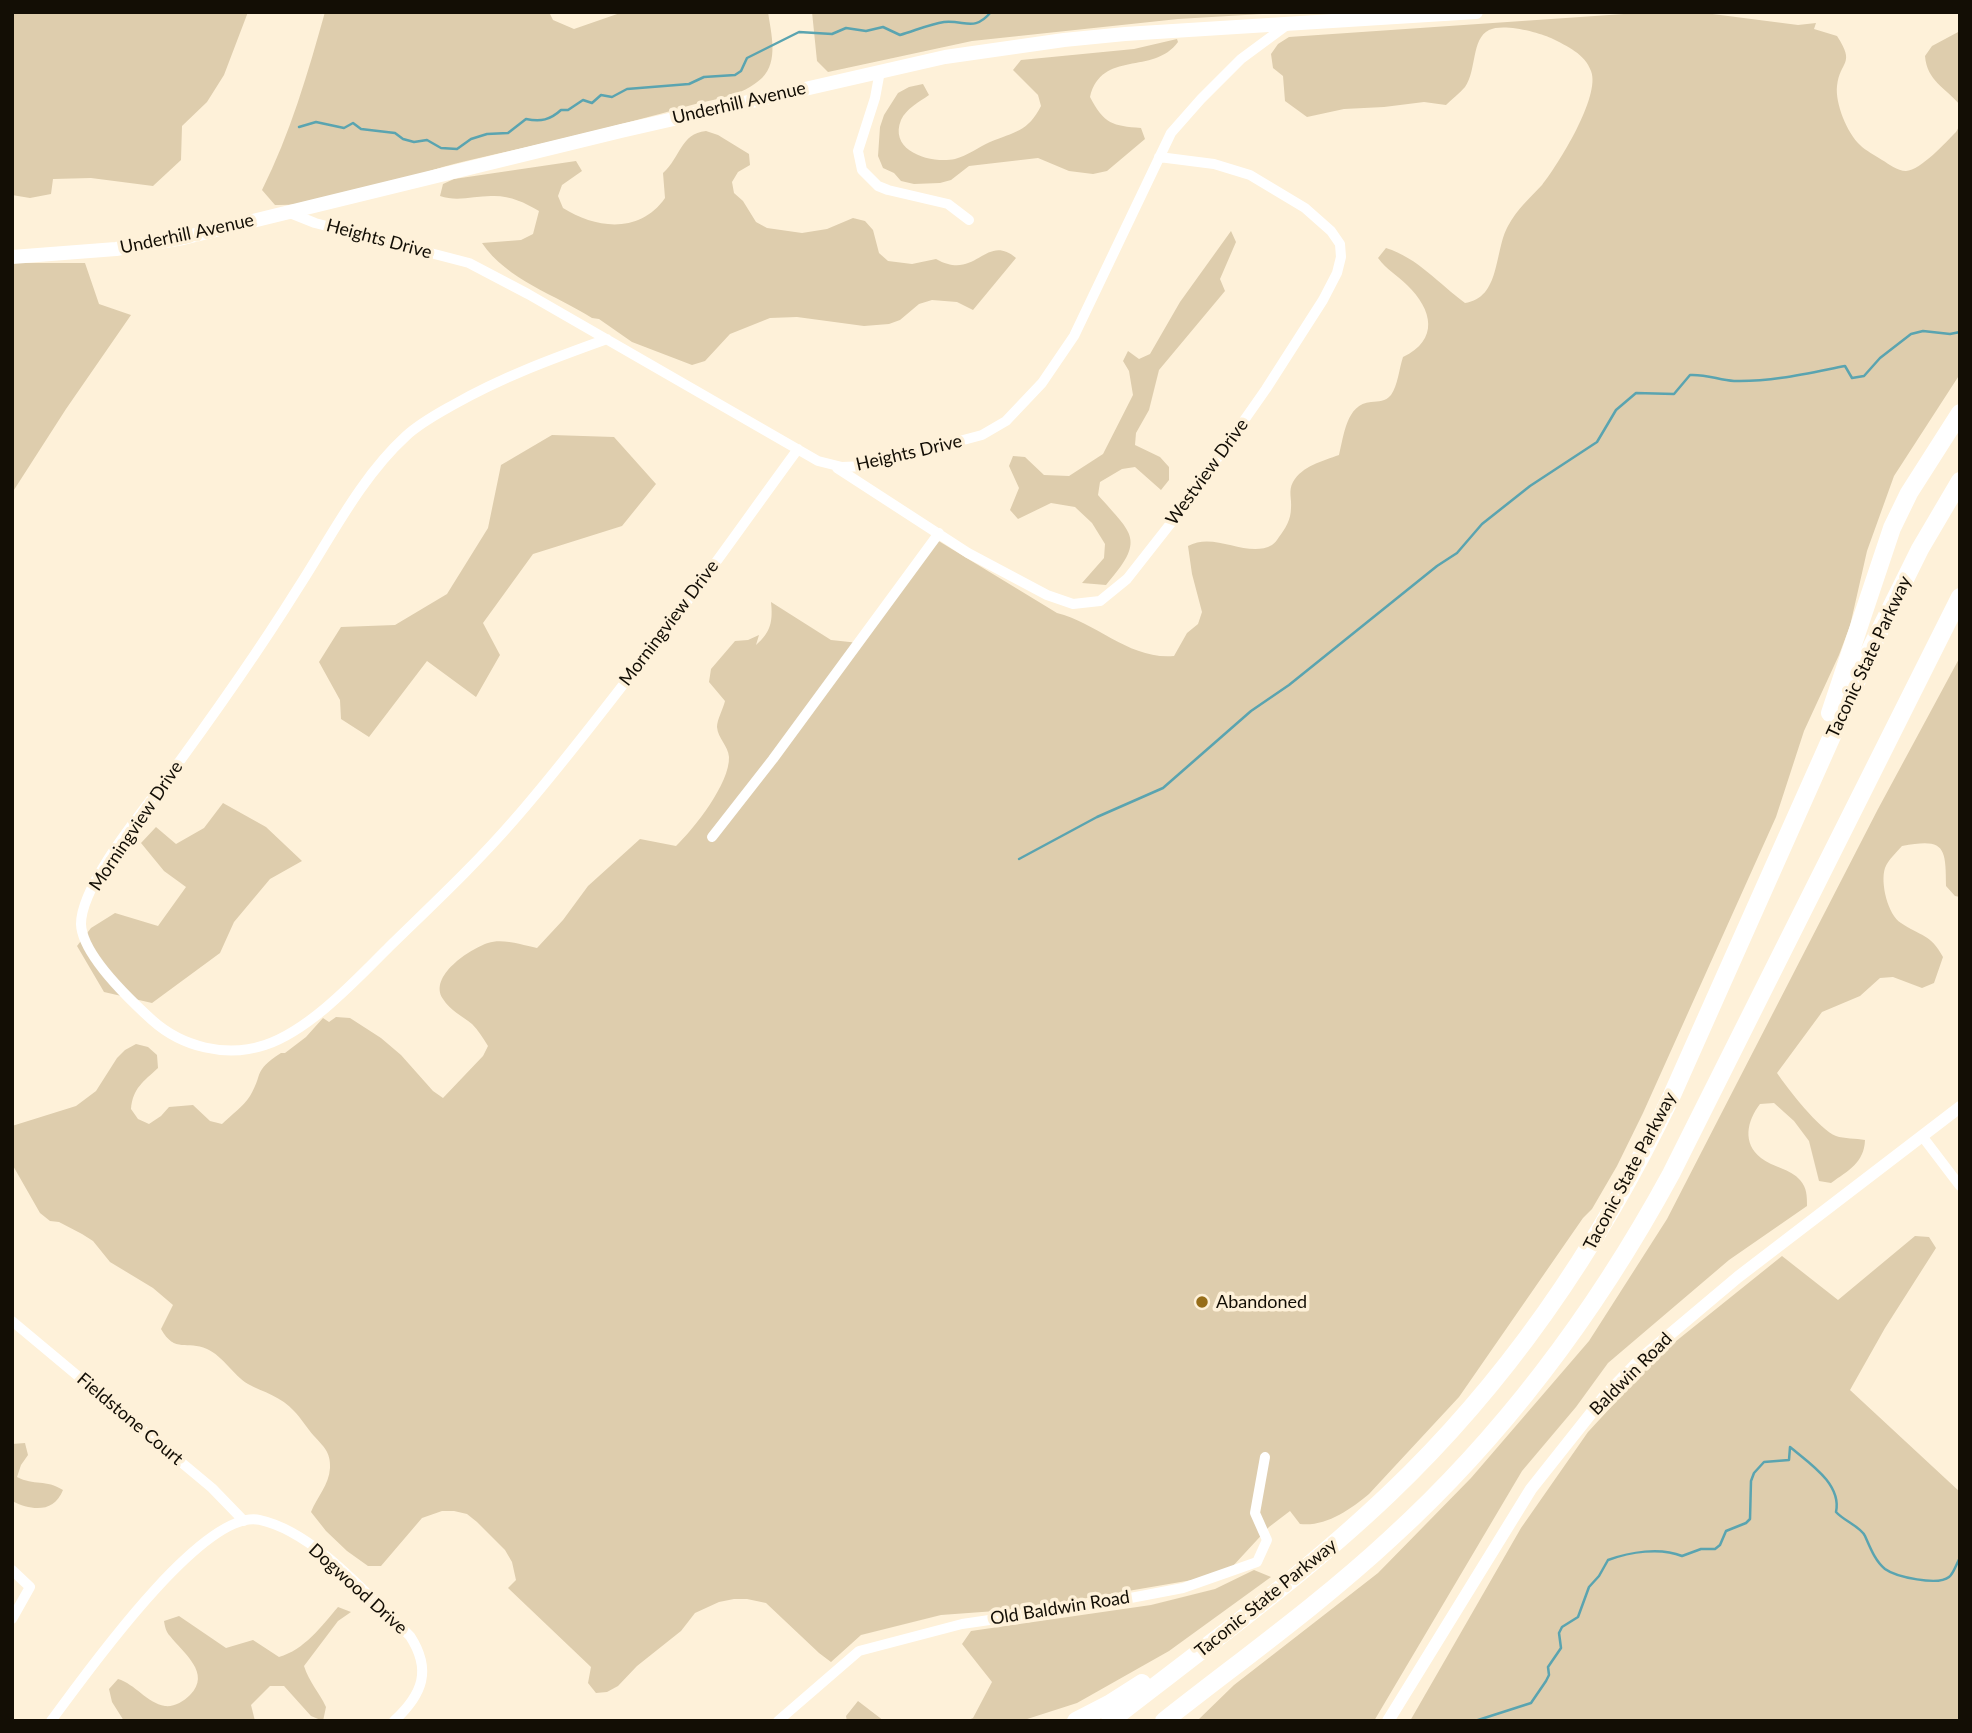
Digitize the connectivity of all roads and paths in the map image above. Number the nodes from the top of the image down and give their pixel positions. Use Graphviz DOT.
graph roads {
  1 [pos="1476,12"];
  2 [pos="1290,23"];
  3 [pos="880,71"];
  4 [pos="1158,157"];
  5 [pos="288,212"];
  6 [pos="969,220"];
  7 [pos="12,257"];
  8 [pos="607,339"];
  9 [pos="1960,414"];
  10 [pos="798,449"];
  11 [pos="832,464"];
  12 [pos="1960,481"];
  13 [pos="939,534"];
  14 [pos="1960,597"];
  15 [pos="712,837"];
  16 [pos="1787,837"];
  17 [pos="1960,1107"];
  18 [pos="1922,1136"];
  19 [pos="1960,1185"];
  20 [pos="12,1321"];
  21 [pos="1265,1457"];
  22 [pos="244,1521"];
  23 [pos="12,1570"];
  24 [pos="12,1619"];
  25 [pos="1228,1629"];
  26 [pos="1254,1651"];
  27 [pos="51,1721"];
  28 [pos="394,1721"];
  29 [pos="778,1721"];
  30 [pos="1076,1721"];
  31 [pos="1110,1721"];
  32 [pos="1164,1721"];
  33 [pos="1180,1721"];
  34 [pos="1388,1721"];
  1 -- 2 [label="main road, Underhill Avenue"];
  2 -- 3 [label="main road, Underhill Avenue"];
  2 -- 4 [label="street, Heights Drive"];
  3 -- 5 [label="main road, Underhill Avenue"];
  3 -- 6 [label="street"];
  4 -- 11 [label="street, Heights Drive"];
  4 -- 13 [label="street, Westview Drive"];
  5 -- 7 [label="main road, Underhill Avenue"];
  5 -- 8 [label="street, Heights Drive"];
  8 -- 10 [label="street, Heights Drive"];
  8 -- 10 [label="street, Morningview Drive"];
  9 -- 16 [label="highway"];
  10 -- 11 [label="street, Heights Drive"];
  11 -- 13 [label="street, Westview Drive"];
  12 -- 16 [label="highway, Taconic State Parkway"];
  13 -- 15 [label="street"];
  14 -- 26 [label="highway, Taconic State Parkway"];
  16 -- 25 [label="highway, Taconic State Parkway"];
  17 -- 18 [label="street, Baldwin Road"];
  18 -- 19 [label="street"];
  18 -- 34 [label="street, Baldwin Road"];
  20 -- 22 [label="street, Fieldstone Court"];
  21 -- 29 [label="street, Old Baldwin Road"];
  22 -- 27 [label="street"];
  22 -- 28 [label="street, Dogwood Drive"];
  23 -- 24 [label="street"];
  25 -- 30 [label="highway"];
  25 -- 31 [label="highway, Taconic State Parkway"];
  26 -- 32 [label="highway, Taconic State Parkway"];
  26 -- 33 [label="highway"];
}
